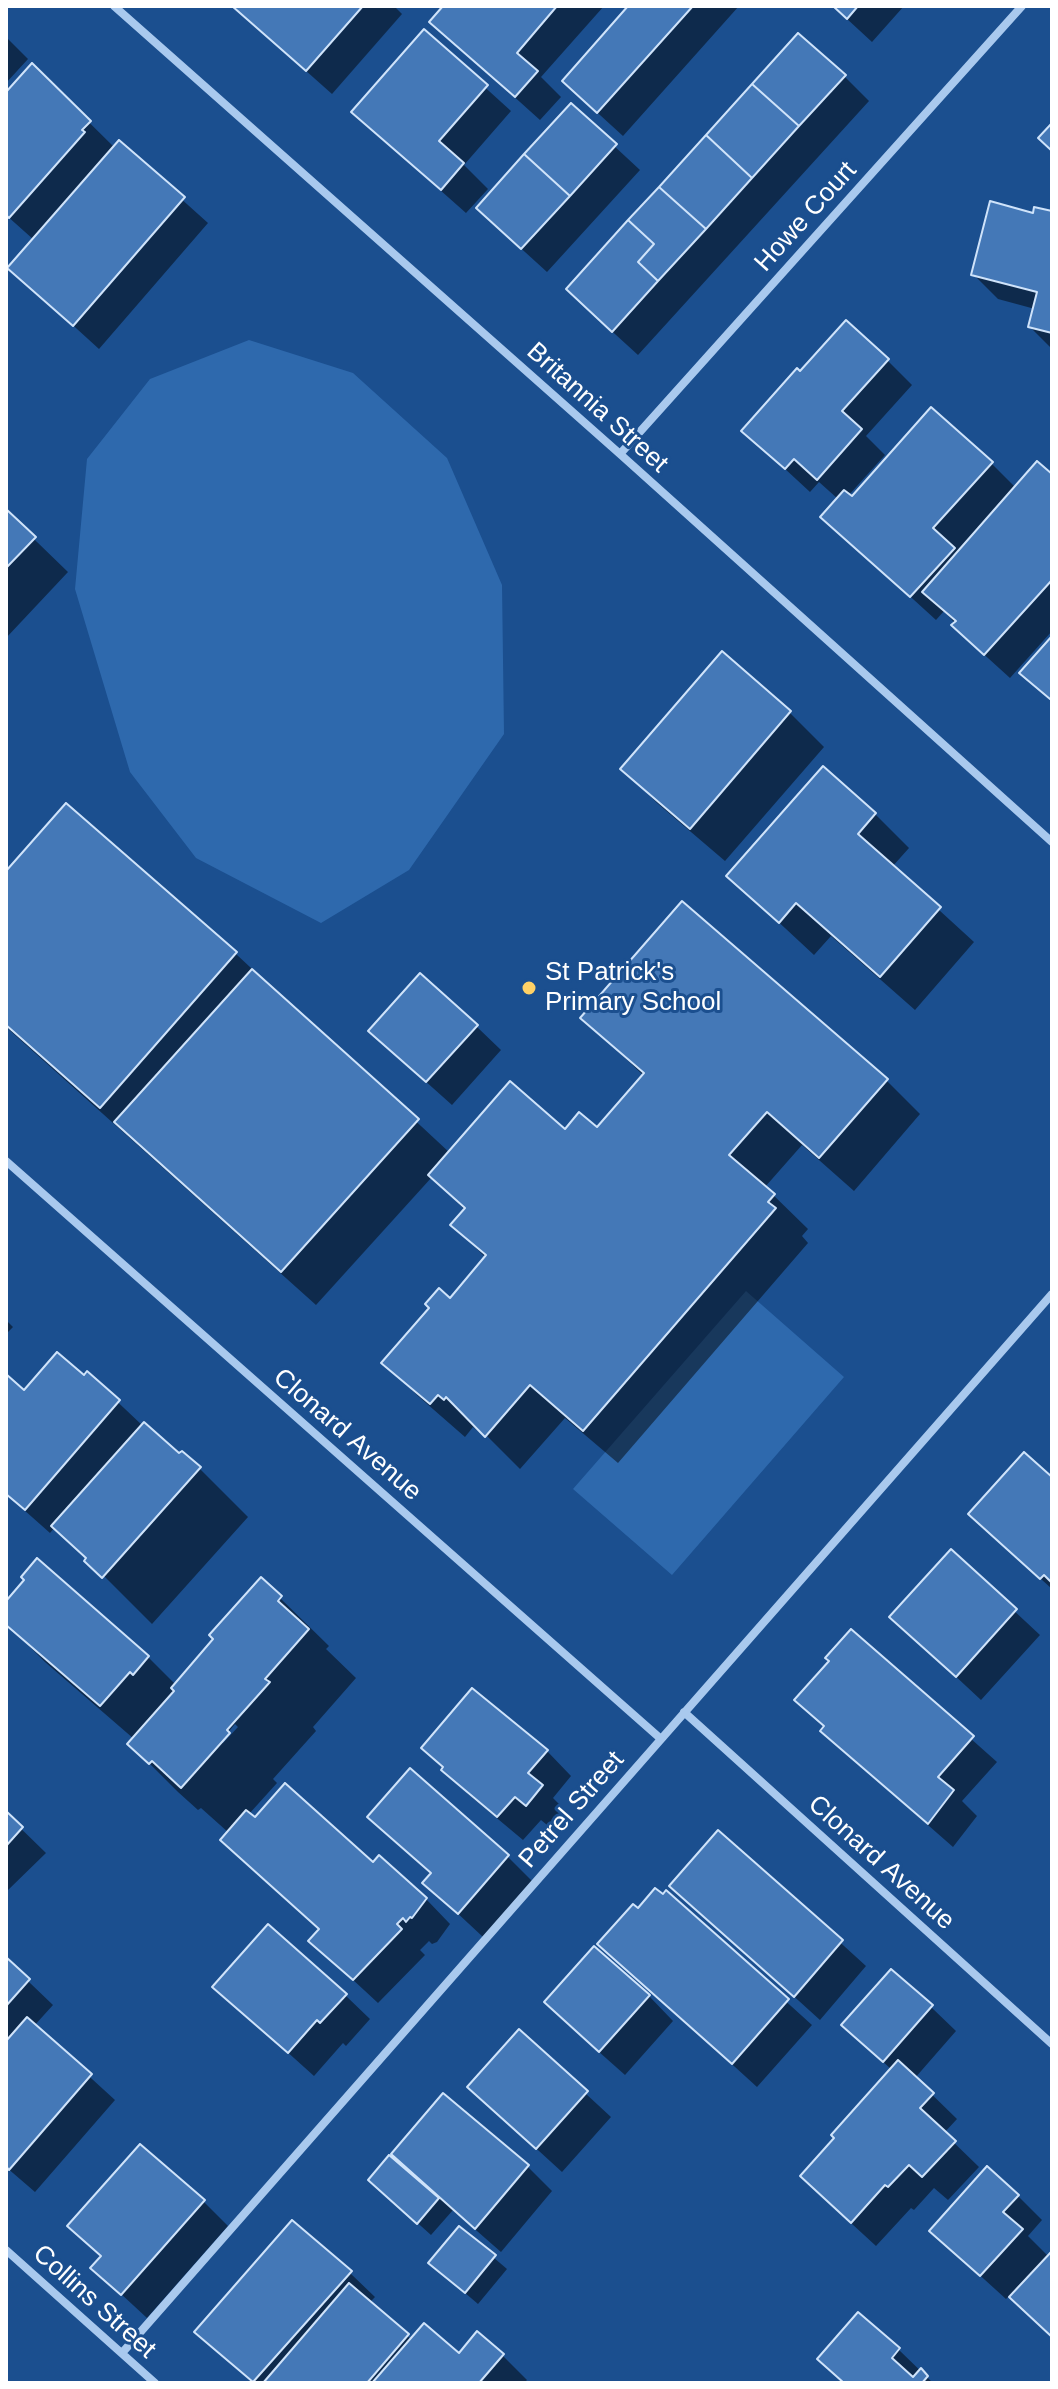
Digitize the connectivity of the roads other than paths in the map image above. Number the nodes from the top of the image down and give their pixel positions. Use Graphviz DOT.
graph roads {
  1 [pos="114,6"];
  2 [pos="1022,6"];
  3 [pos="620,454"];
  4 [pos="1052,842"];
  5 [pos="6,1161"];
  6 [pos="1052,1294"];
  7 [pos="684,1712"];
  8 [pos="661,1739"];
  9 [pos="1052,2044"];
  10 [pos="6,2250"];
  11 [pos="122,2353"];
  12 [pos="155,2383"];
  1 -- 3 [label="street, Britannia Street"];
  2 -- 3 [label="street, Howe Court"];
  3 -- 4 [label="street, Britannia Street"];
  5 -- 8 [label="street, Clonard Avenue"];
  6 -- 7 [label="street, Petrel Street"];
  7 -- 8 [label="street, Petrel Street"];
  7 -- 9 [label="street, Clonard Avenue"];
  8 -- 11 [label="street, Petrel Street"];
  10 -- 11 [label="street, Collins Street"];
  11 -- 12 [label="street, Collins Street"];
}
